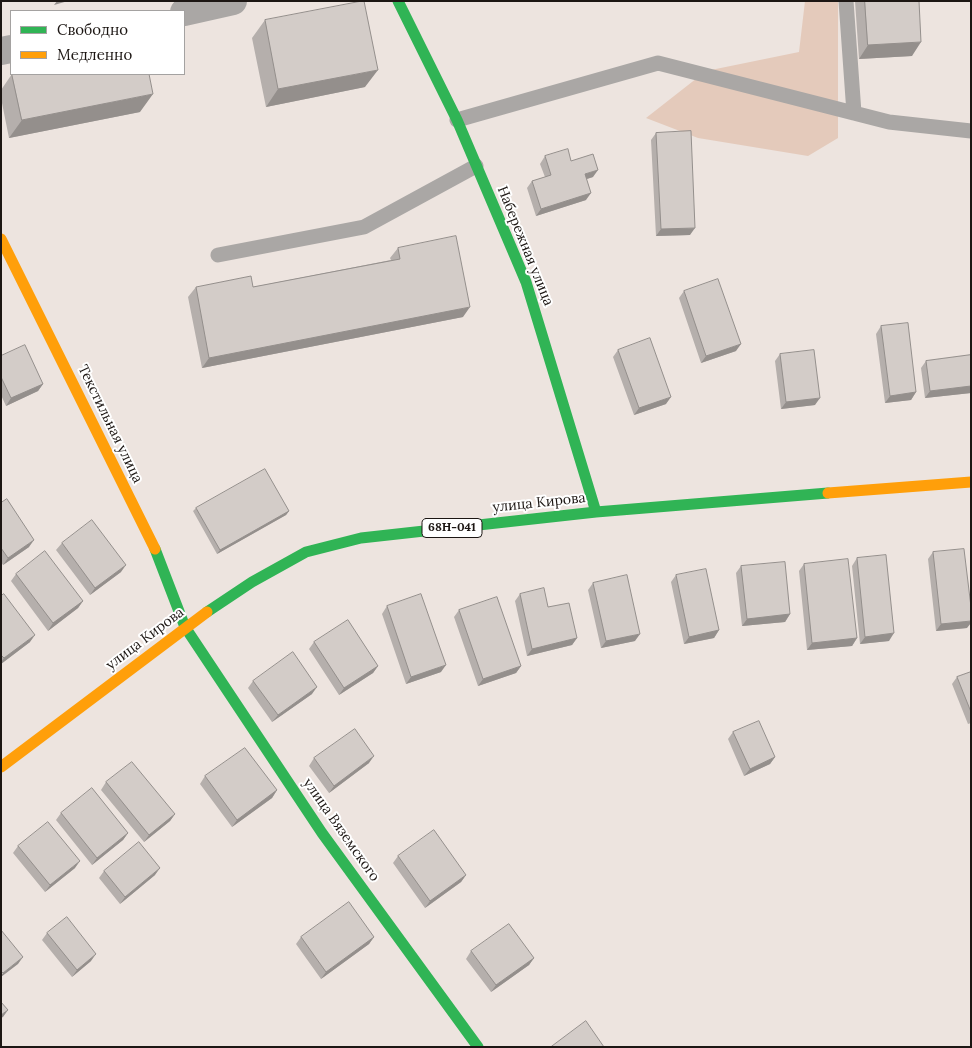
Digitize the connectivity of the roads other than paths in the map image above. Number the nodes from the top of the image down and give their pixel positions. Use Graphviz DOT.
graph roads {
  1 [pos="234,1"];
  2 [pos="398,1"];
  3 [pos="846,1"];
  4 [pos="185,12"];
  5 [pos="854,113"];
  6 [pos="457,120"];
  7 [pos="971,131"];
  8 [pos="476,166"];
  9 [pos="1,238"];
  10 [pos="218,255"];
  11 [pos="971,482"];
  12 [pos="596,512"];
  13 [pos="185,627"];
  14 [pos="1,767"];
  15 [pos="478,1047"];
  1 -- 4 [label="street"];
  2 -- 6 [label="street, Набережная улица"];
  3 -- 5 [label="lane"];
  5 -- 6 [label="lane"];
  5 -- 7 [label="lane"];
  6 -- 8 [label="street, Набережная улица"];
  8 -- 10 [label="lane"];
  8 -- 12 [label="street, Набережная улица"];
  9 -- 13 [label="street, Текстильная улица"];
  11 -- 12 [label="street, улица Кирова / 68Н-041"];
  12 -- 13 [label="street, улица Кирова / 68Н-041"];
  13 -- 14 [label="street, улица Кирова / 68Н-041"];
  13 -- 15 [label="street, улица Вяземского"];
}
